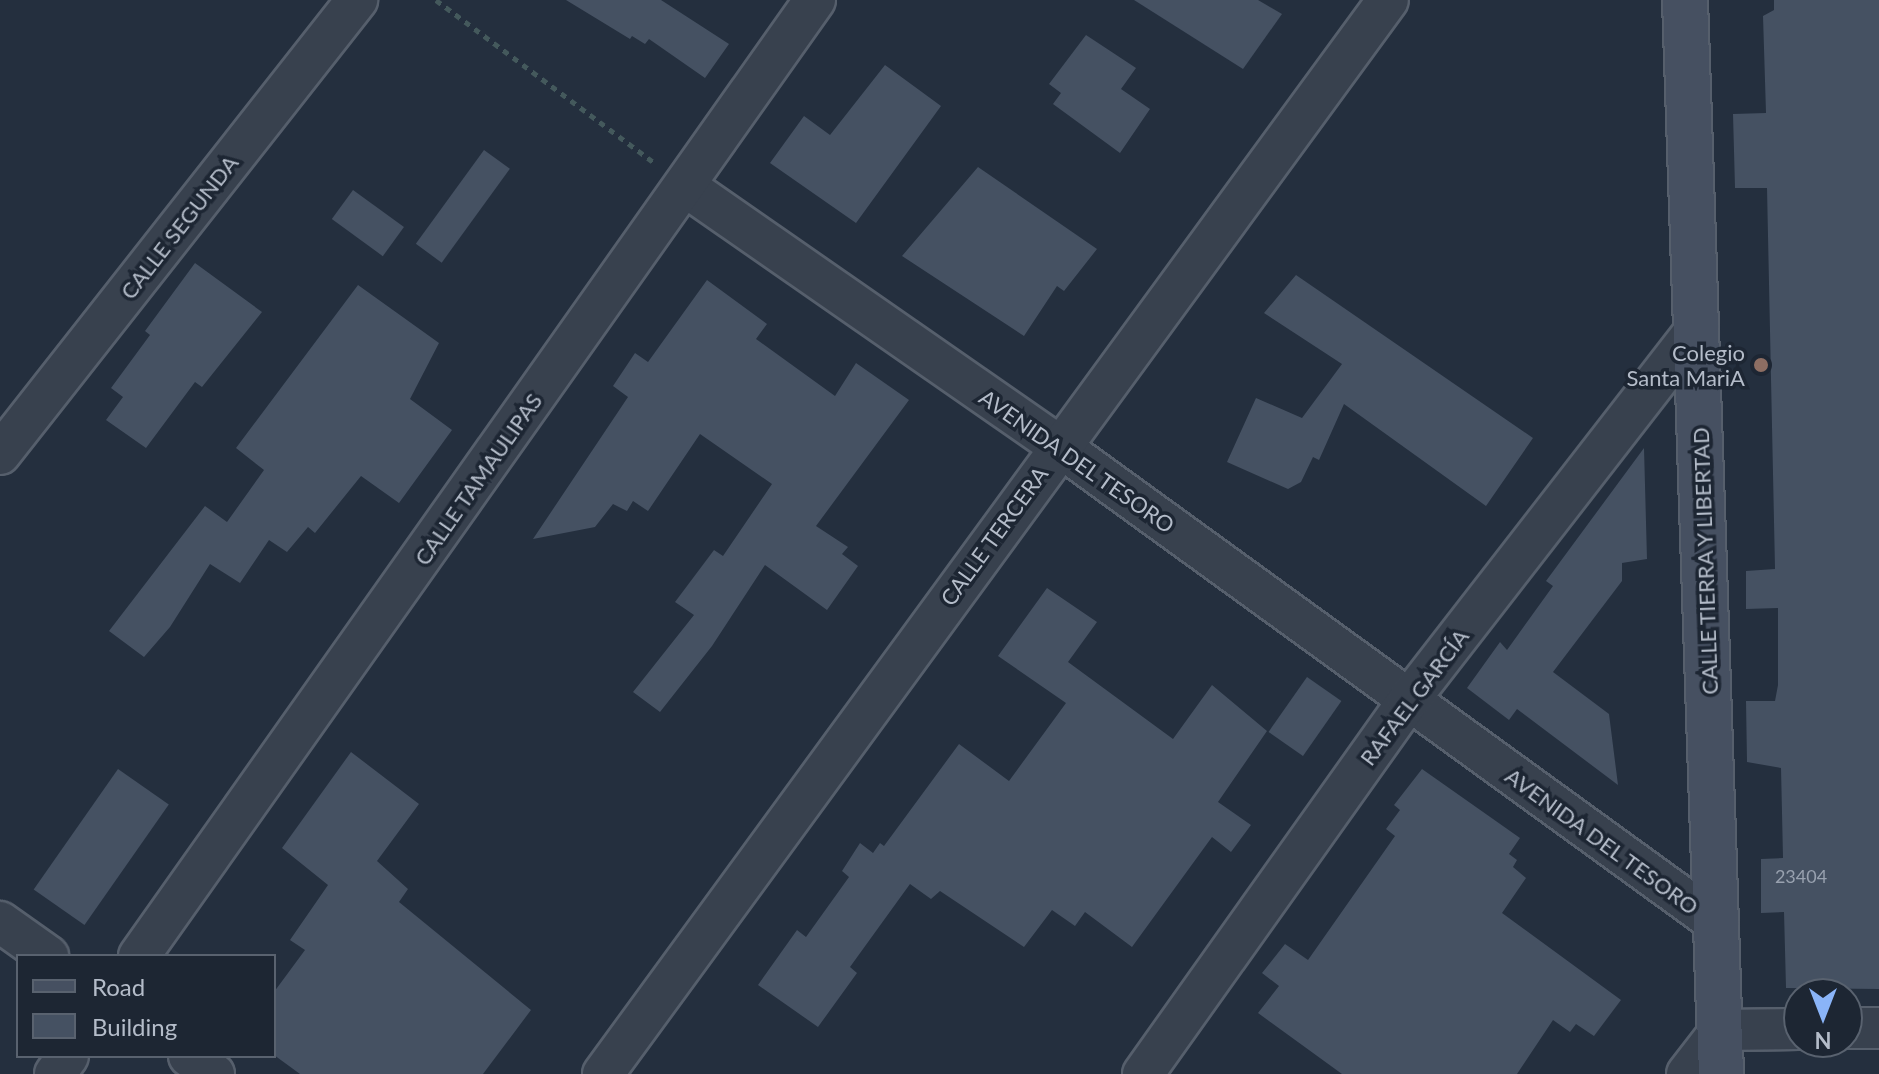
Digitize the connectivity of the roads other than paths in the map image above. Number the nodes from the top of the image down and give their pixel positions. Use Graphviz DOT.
graph roads {
  1 [pos="357,0"];
  2 [pos="815,0"];
  3 [pos="1388,0"];
  4 [pos="1685,0"];
  5 [pos="685,186"];
  6 [pos="1697,328"];
  7 [pos="1059,446"];
  8 [pos="0,454"];
  9 [pos="1408,701"];
  10 [pos="0,922"];
  11 [pos="1717,923"];
  12 [pos="45,954"];
  13 [pos="140,954"];
  14 [pos="1783,1029"];
  15 [pos="1721,1030"];
  16 [pos="192,1058"];
  17 [pos="214,1074"];
  18 [pos="603,1074"];
  19 [pos="1143,1074"];
  20 [pos="1687,1074"];
  21 [pos="1721,1074"];
  1 -- 8 [label="street, CALLE SEGUNDA"];
  2 -- 5 [label="street, CALLE TAMAULIPAS"];
  3 -- 7 [label="street, CALLE TERCERA"];
  4 -- 6 [label="street, CALLE TIERRA Y LIBERTAD"];
  5 -- 7 [label="street, AVENIDA DEL TESORO"];
  5 -- 13 [label="street, CALLE TAMAULIPAS"];
  6 -- 9 [label="street, RAFAEL GARCÍA"];
  6 -- 11 [label="street, CALLE TIERRA Y LIBERTAD"];
  7 -- 9 [label="street, AVENIDA DEL TESORO"];
  7 -- 18 [label="street, CALLE TERCERA"];
  9 -- 11 [label="street, AVENIDA DEL TESORO"];
  9 -- 19 [label="street, RAFAEL GARCÍA"];
  10 -- 12 [label="street"];
  11 -- 15 [label="street, CALLE TIERRA Y LIBERTAD"];
  14 -- 15 [label="street"];
  15 -- 20 [label="street"];
  15 -- 21 [label="street, CALLE TIERRA Y LIBERTAD"];
  16 -- 17 [label="street"];
}
